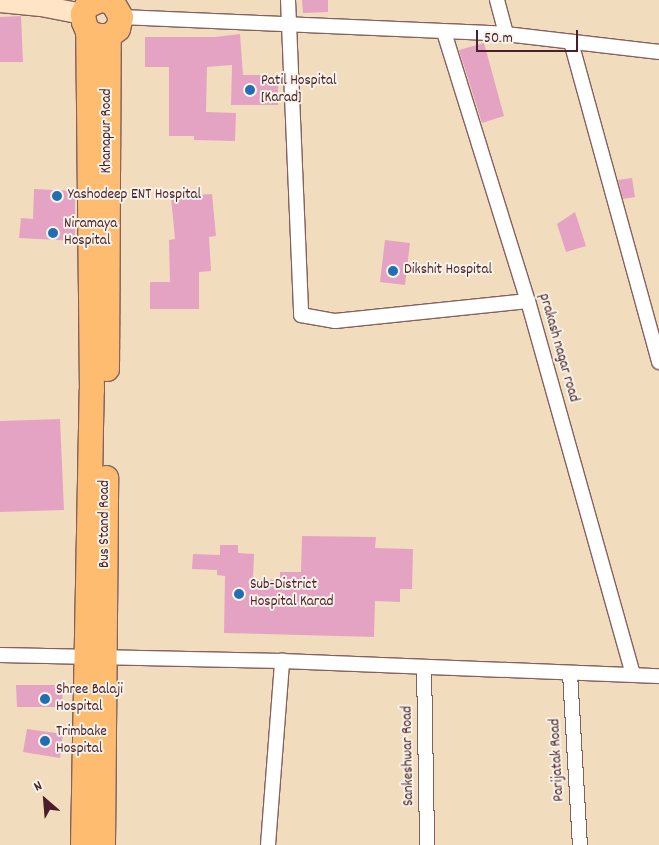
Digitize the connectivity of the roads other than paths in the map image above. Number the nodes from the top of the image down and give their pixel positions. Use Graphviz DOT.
graph roads {
  1 [pos="288,0"];
  2 [pos="497,0"];
  3 [pos="0,2"];
  4 [pos="102,10"];
  5 [pos="289,24"];
  6 [pos="444,32"];
  7 [pos="506,34"];
  8 [pos="571,42"];
  9 [pos="658,56"];
  10 [pos="108,226"];
  11 [pos="528,301"];
  12 [pos="659,362"];
  13 [pos="0,655"];
  14 [pos="87,658"];
  15 [pos="282,661"];
  16 [pos="424,667"];
  17 [pos="570,673"];
  18 [pos="633,675"];
  19 [pos="659,676"];
  20 [pos="103,834"];
  21 [pos="83,845"];
  22 [pos="268,845"];
  23 [pos="427,845"];
  24 [pos="580,845"];
  1 -- 5 [label="street"];
  2 -- 7 [label="street"];
  3 -- 4 [label="main road"];
  4 -- 5 [label="street"];
  4 -- 10 [label="highway, Khanapur Road"];
  4 -- 14 [label="highway"];
  5 -- 6 [label="street"];
  5 -- 11 [label="street"];
  6 -- 7 [label="street"];
  6 -- 11 [label="street, prakash nagar road"];
  7 -- 8 [label="street"];
  8 -- 9 [label="street"];
  8 -- 12 [label="street"];
  10 -- 14 [label="highway, Bus Stand Road"];
  11 -- 18 [label="street, prakash nagar road"];
  13 -- 14 [label="street"];
  14 -- 15 [label="street"];
  14 -- 20 [label="highway, Bus Stand Road"];
  14 -- 21 [label="highway"];
  15 -- 16 [label="street"];
  15 -- 22 [label="street"];
  16 -- 17 [label="street"];
  16 -- 23 [label="street, Sankeshwar Road"];
  17 -- 18 [label="street"];
  17 -- 24 [label="street, Parijatak Road"];
  18 -- 19 [label="street"];
}
